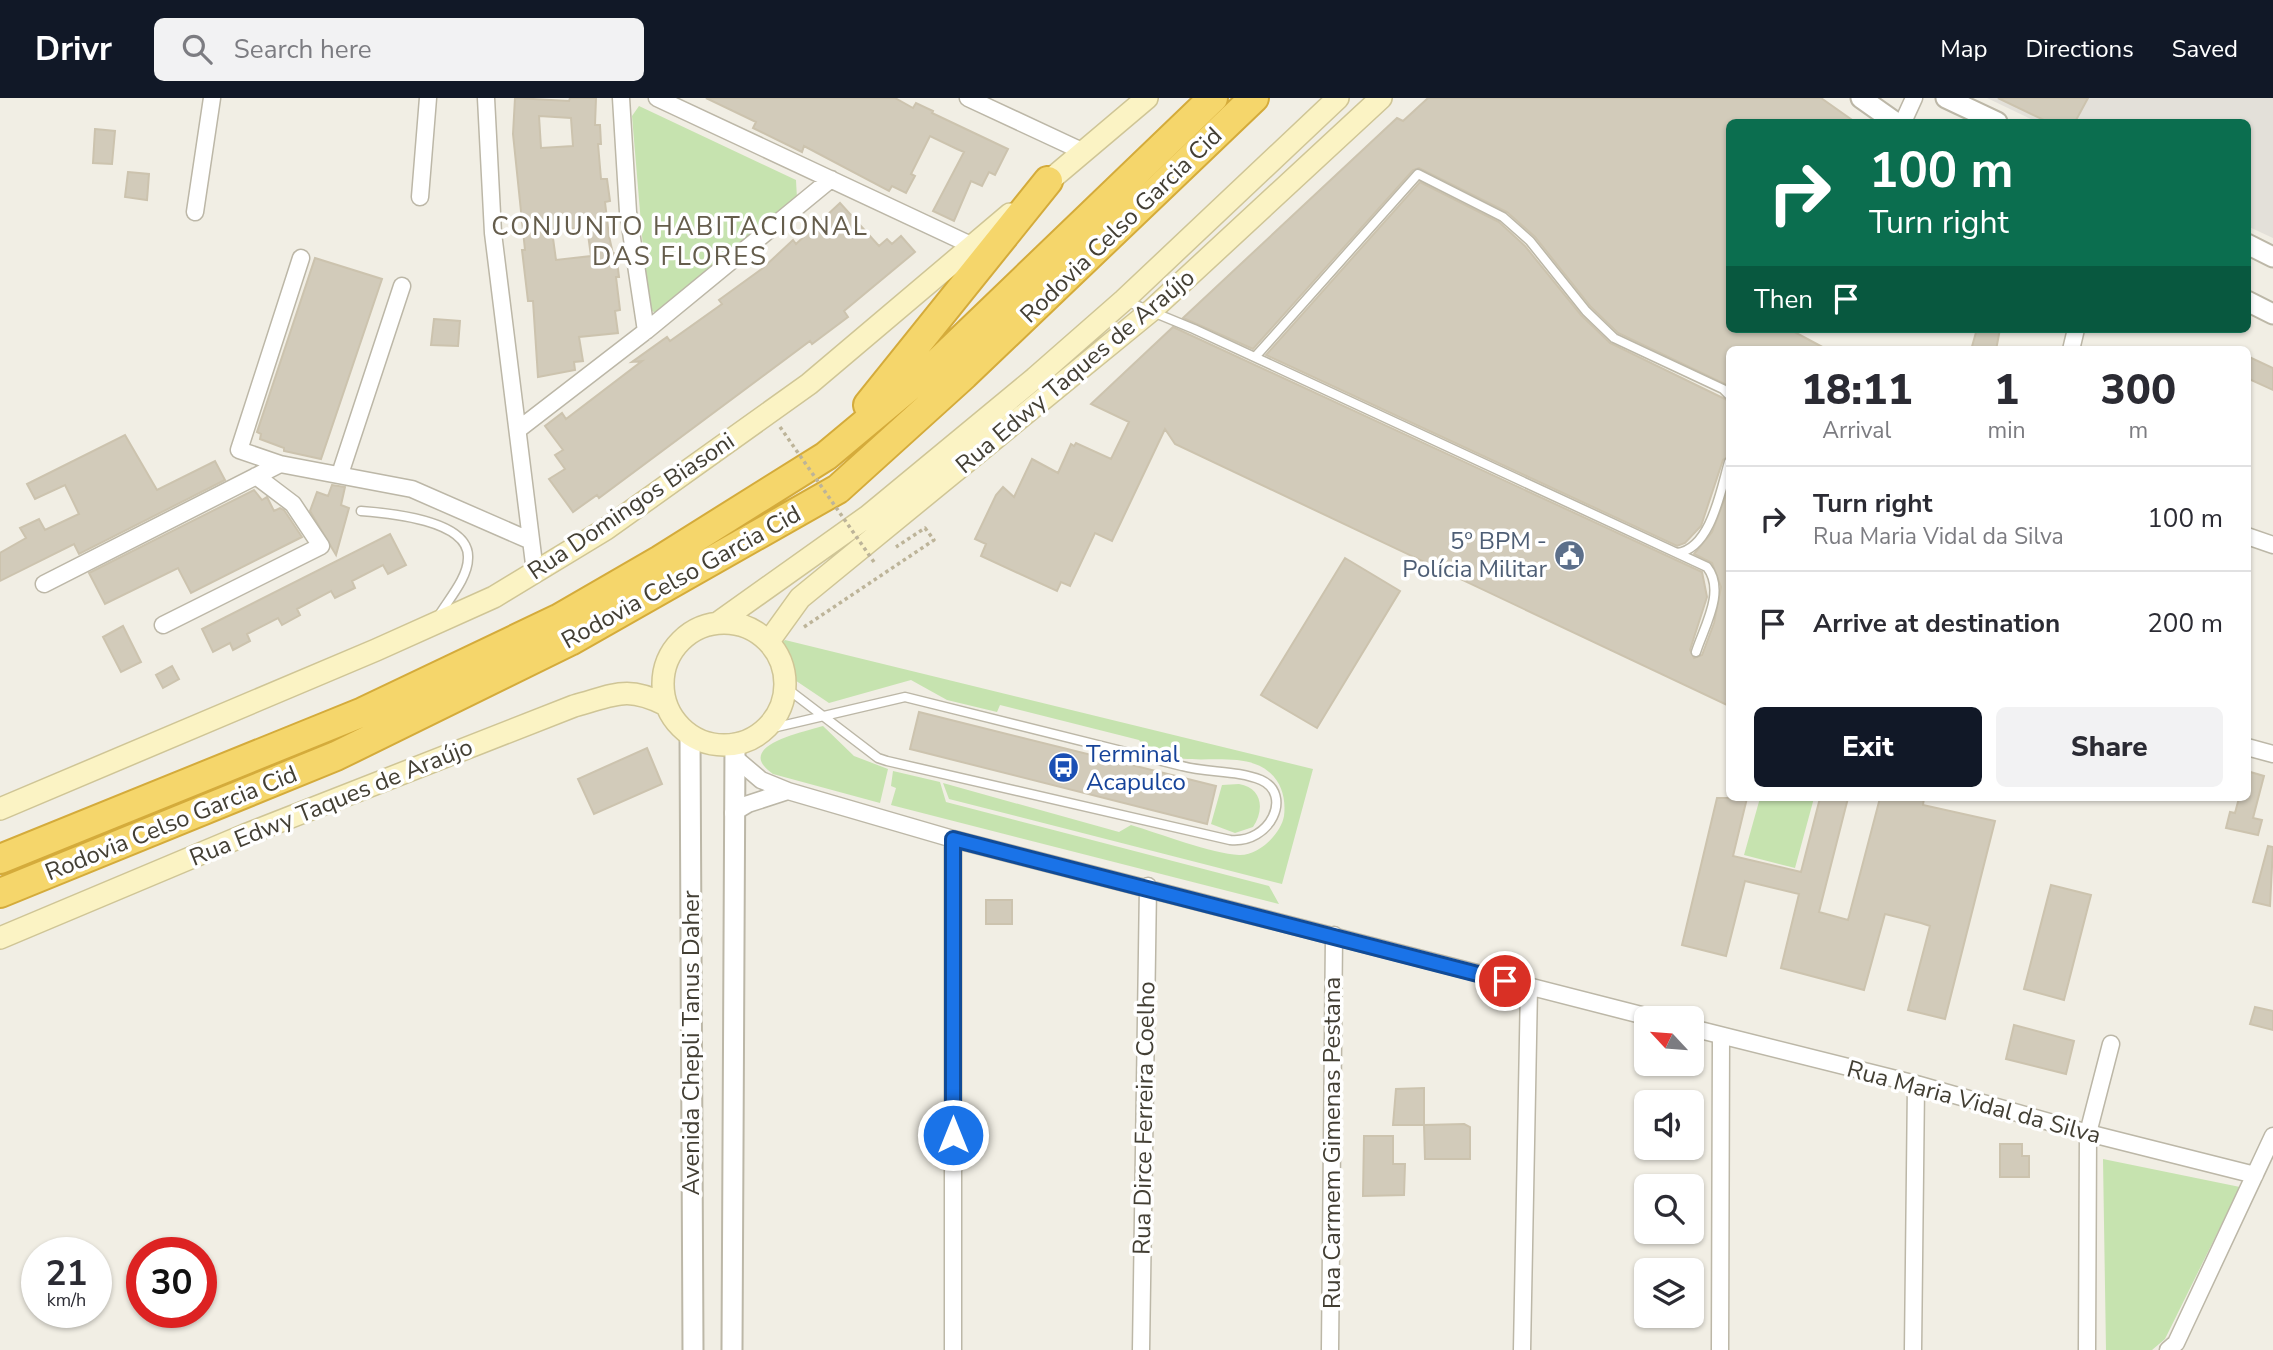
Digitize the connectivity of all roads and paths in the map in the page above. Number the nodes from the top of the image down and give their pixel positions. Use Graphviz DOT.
graph roads {
  1 [pos="212,98"];
  2 [pos="428,98"];
  3 [pos="486,98"];
  4 [pos="621,98"];
  5 [pos="657,98"];
  6 [pos="968,98"];
  7 [pos="1147,98"];
  8 [pos="1213,98"];
  9 [pos="1254,98"];
  10 [pos="1338,98"];
  11 [pos="1381,98"];
  12 [pos="1861,98"];
  13 [pos="1914,98"];
  14 [pos="1946,98"];
  15 [pos="1891,119"];
  16 [pos="1904,119"];
  17 [pos="1991,119"];
  18 [pos="1084,152"];
  19 [pos="831,180"];
  20 [pos="1048,181"];
  21 [pos="421,197"];
  22 [pos="195,212"];
  23 [pos="973,246"];
  24 [pos="2251,246"];
  25 [pos="2273,257"];
  26 [pos="301,258"];
  27 [pos="402,286"];
  28 [pos="1124,300"];
  29 [pos="2251,303"];
  30 [pos="1152,310"];
  31 [pos="2273,314"];
  32 [pos="646,331"];
  33 [pos="1255,357"];
  34 [pos="1726,392"];
  35 [pos="780,427"];
  36 [pos="519,429"];
  37 [pos="826,456"];
  38 [pos="280,464"];
  39 [pos="1726,471"];
  40 [pos="340,474"];
  41 [pos="256,476"];
  42 [pos="361,511"];
  43 [pos="2251,537"];
  44 [pos="531,541"];
  45 [pos="2273,545"];
  46 [pos="895,548"];
  47 [pos="1677,552"];
  48 [pos="885,555"];
  49 [pos="535,572"];
  50 [pos="44,584"];
  51 [pos="435,622"];
  52 [pos="719,622"];
  53 [pos="163,625"];
  54 [pos="798,631"];
  55 [pos="769,641"];
  56 [pos="1696,652"];
  57 [pos="785,687"];
  58 [pos="666,705"];
  59 [pos="828,717"];
  60 [pos="764,730"];
  61 [pos="690,735"];
  62 [pos="2251,748"];
  63 [pos="735,751"];
  64 [pos="2273,754"];
  65 [pos="788,791"];
  66 [pos="0,808"];
  67 [pos="733,813"];
  68 [pos="953,839"];
  69 [pos="0,859"];
  70 [pos="1148,886"];
  71 [pos="0,893"];
  72 [pos="1334,935"];
  73 [pos="0,938"];
  74 [pos="1529,987"];
  75 [pos="1634,1013"];
  76 [pos="1704,1031"];
  77 [pos="1721,1036"];
  78 [pos="2111,1044"];
  79 [pos="1916,1084"];
  80 [pos="2088,1133"];
  81 [pos="2273,1136"];
  82 [pos="2255,1175"];
  83 [pos="693,1350"];
  84 [pos="732,1350"];
  85 [pos="953,1350"];
  86 [pos="1141,1350"];
  87 [pos="1331,1350"];
  88 [pos="1522,1350"];
  89 [pos="1720,1350"];
  90 [pos="1913,1350"];
  91 [pos="2087,1350"];
  92 [pos="2168,1350"];
  1 -- 22 [label="street"];
  2 -- 21 [label="street"];
  3 -- 36 [label="street"];
  4 -- 32 [label="street"];
  5 -- 19 [label="street"];
  6 -- 18 [label="street"];
  7 -- 18 [label="main road, Rua Domingos Biasoni"];
  8 -- 37 [label="highway, Rodovia Celso Garcia Cid"];
  9 -- 71 [label="highway, Rodovia Celso Garcia Cid"];
  10 -- 28 [label="main road, Rua Edwy Taques de Araújo"];
  11 -- 30 [label="main road, Rua Edwy Taques de Araújo"];
  12 -- 15 [label="street"];
  13 -- 16 [label="street"];
  14 -- 17 [label="street"];
  18 -- 20 [label="main road, Rua Domingos Biasoni"];
  19 -- 23 [label="street"];
  19 -- 32 [label="street"];
  20 -- 23 [label="main road, Rua Domingos Biasoni"];
  20 -- 37 [label="highway"];
  23 -- 49 [label="main road, Rua Domingos Biasoni"];
  24 -- 25 [label="street"];
  26 -- 38 [label="street"];
  27 -- 40 [label="street"];
  28 -- 30 [label="lane"];
  28 -- 52 [label="main road, Rua Edwy Taques de Araújo"];
  29 -- 31 [label="street"];
  30 -- 33 [label="lane"];
  30 -- 55 [label="main road, Rua Edwy Taques de Araújo"];
  32 -- 36 [label="street"];
  33 -- 34 [label="lane"];
  33 -- 47 [label="lane"];
  35 -- 48 [label="path, bridge"];
  36 -- 44 [label="street"];
  37 -- 69 [label="highway, Rodovia Celso Garcia Cid"];
  38 -- 40 [label="street"];
  38 -- 41 [label="street"];
  39 -- 47 [label="lane"];
  40 -- 44 [label="street"];
  41 -- 50 [label="street"];
  41 -- 53 [label="street"];
  42 -- 51 [label="lane"];
  43 -- 45 [label="street"];
  44 -- 49 [label="street"];
  46 -- 54 [label="path"];
  47 -- 56 [label="lane"];
  49 -- 51 [label="main road, Rua Domingos Biasoni"];
  51 -- 66 [label="main road, Rua Domingos Biasoni"];
  52 -- 55 [label="main road"];
  52 -- 58 [label="main road"];
  55 -- 57 [label="main road"];
  57 -- 59 [label="lane"];
  57 -- 60 [label="main road"];
  58 -- 61 [label="main road"];
  58 -- 73 [label="main road, Rua Edwy Taques de Araújo"];
  59 -- 59 [label="lane"];
  59 -- 60 [label="lane"];
  60 -- 63 [label="main road"];
  61 -- 63 [label="main road"];
  61 -- 83 [label="street, Avenida Chepli Tanus Daher"];
  62 -- 64 [label="street"];
  63 -- 65 [label="street"];
  63 -- 67 [label="street, Avenida Chepli Tanus Daher"];
  65 -- 67 [label="street"];
  65 -- 68 [label="street"];
  67 -- 84 [label="street, Avenida Chepli Tanus Daher"];
  68 -- 70 [label="street"];
  68 -- 85 [label="street"];
  70 -- 72 [label="street"];
  70 -- 86 [label="street, Rua Dirce Ferreira Coelho"];
  72 -- 74 [label="street"];
  72 -- 87 [label="street, Rua Carmem Gimenas Pestana"];
  74 -- 75 [label="street"];
  74 -- 88 [label="street"];
  76 -- 77 [label="street, Rua Maria Vidal da Silva"];
  77 -- 79 [label="street, Rua Maria Vidal da Silva"];
  77 -- 89 [label="street"];
  78 -- 80 [label="street"];
  79 -- 80 [label="street, Rua Maria Vidal da Silva"];
  79 -- 90 [label="street"];
  80 -- 82 [label="street, Rua Maria Vidal da Silva"];
  80 -- 91 [label="street"];
  81 -- 82 [label="street"];
  82 -- 92 [label="street"];
}
